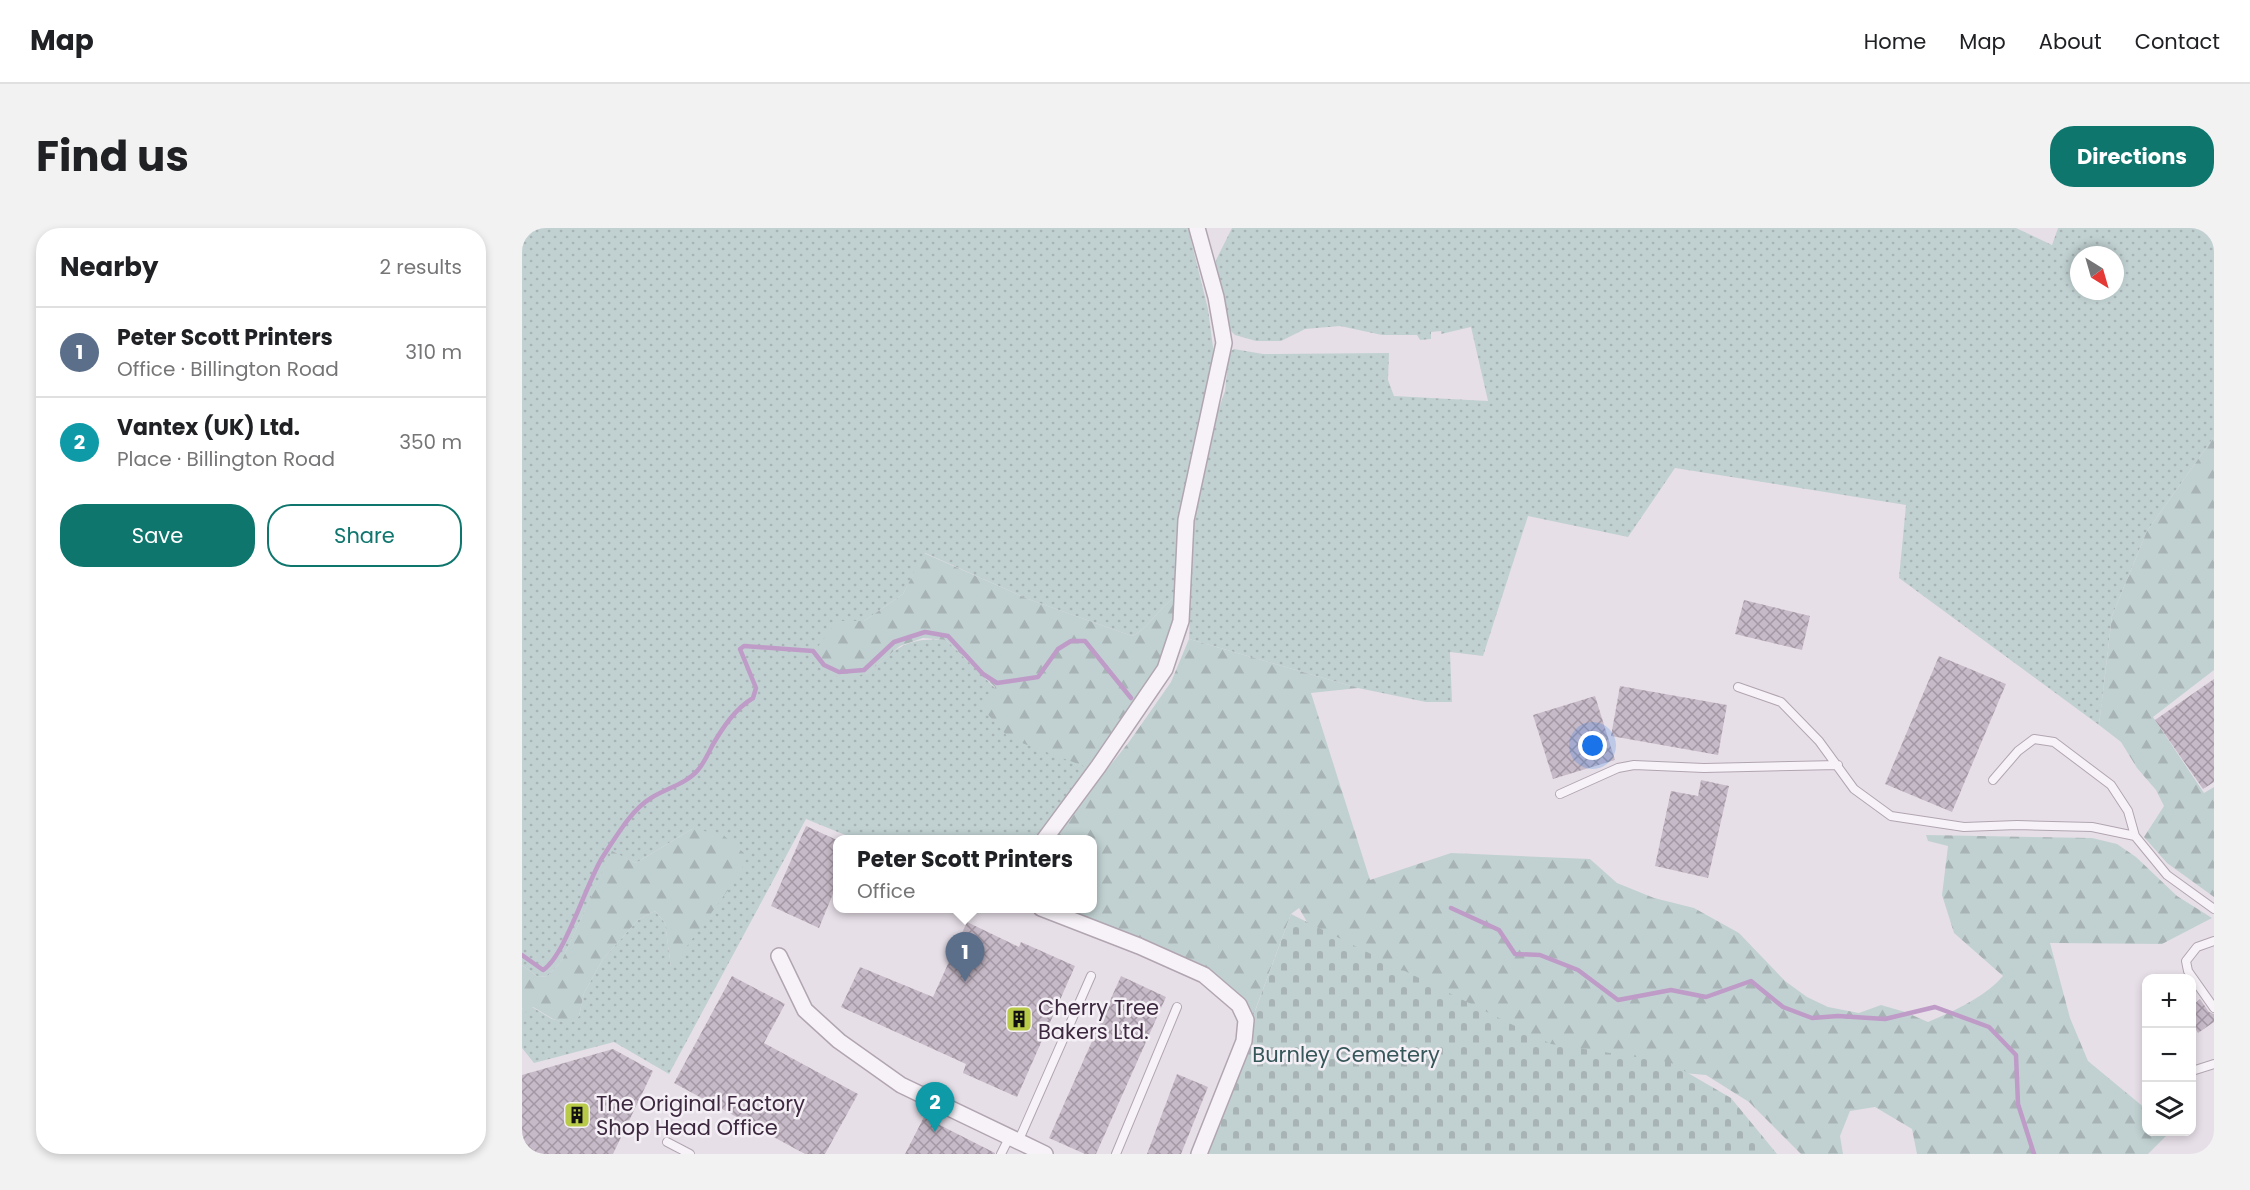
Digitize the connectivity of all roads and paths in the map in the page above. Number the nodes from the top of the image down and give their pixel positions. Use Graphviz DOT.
graph roads {
  1 [pos="1197,228"];
  2 [pos="1738,687"];
  3 [pos="1838,765"];
  4 [pos="1993,780"];
  5 [pos="1560,794"];
  6 [pos="1048,835"];
  7 [pos="2135,836"];
  8 [pos="2214,909"];
  9 [pos="1052,913"];
  10 [pos="2214,941"];
  11 [pos="779,956"];
  12 [pos="1091,976"];
  13 [pos="1177,1007"];
  14 [pos="2214,1008"];
  15 [pos="2214,1064"];
  16 [pos="2196,1070"];
  17 [pos="1014,1140"];
  18 [pos="667,1142"];
  19 [pos="690,1154"];
  20 [pos="1001,1154"];
  21 [pos="1045,1154"];
  22 [pos="1116,1154"];
  23 [pos="1199,1154"];
  1 -- 6 [label="street"];
  2 -- 3 [label="lane"];
  3 -- 5 [label="lane"];
  3 -- 7 [label="lane"];
  4 -- 7 [label="lane"];
  7 -- 8 [label="lane"];
  9 -- 23 [label="street"];
  10 -- 14 [label="lane"];
  11 -- 17 [label="street"];
  12 -- 17 [label="lane"];
  13 -- 22 [label="lane"];
  15 -- 16 [label="lane"];
  17 -- 20 [label="lane"];
  17 -- 21 [label="street"];
  18 -- 19 [label="lane"];
}
